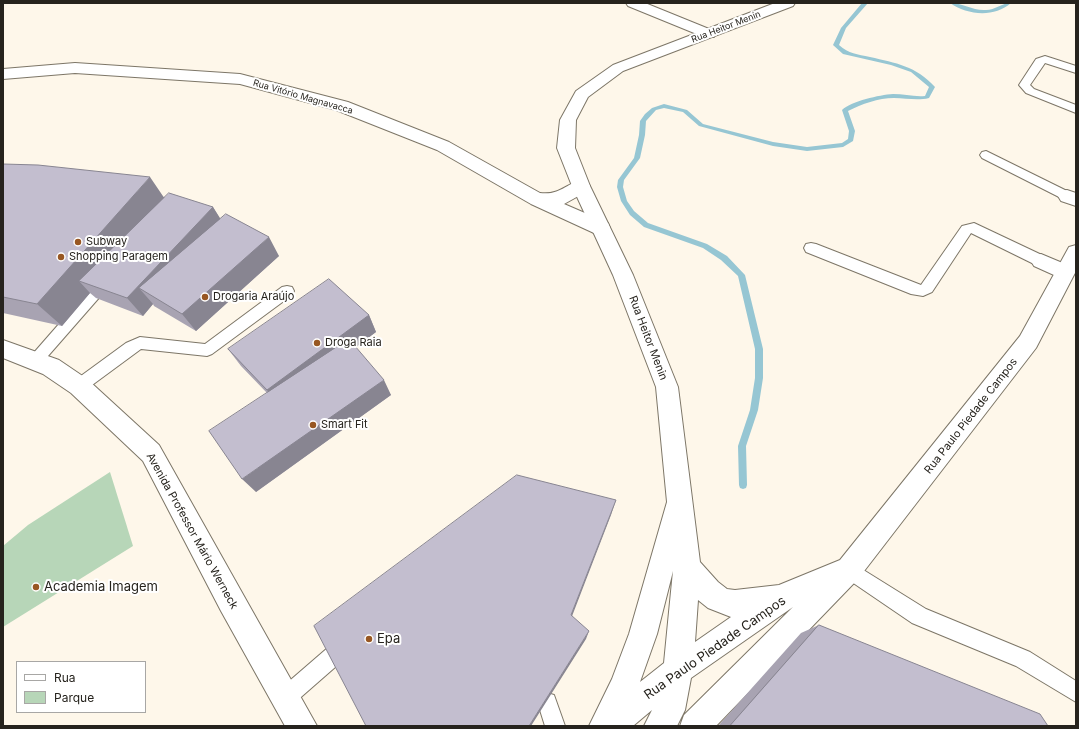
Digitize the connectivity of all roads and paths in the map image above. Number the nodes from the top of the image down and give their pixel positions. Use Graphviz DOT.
graph roads {
  1 [pos="633,3"];
  2 [pos="788,3"];
  3 [pos="709,34"];
  4 [pos="1076,70"];
  5 [pos="3,74"];
  6 [pos="1076,110"];
  7 [pos="986,154"];
  8 [pos="581,186"];
  9 [pos="1071,198"];
  10 [pos="536,199"];
  11 [pos="601,228"];
  12 [pos="810,248"];
  13 [pos="1076,252"];
  14 [pos="1041,261"];
  15 [pos="114,271"];
  16 [pos="1065,272"];
  17 [pos="287,292"];
  18 [pos="3,349"];
  19 [pos="36,360"];
  20 [pos="79,386"];
  21 [pos="680,500"];
  22 [pos="687,568"];
  23 [pos="849,570"];
  24 [pos="784,597"];
  25 [pos="369,660"];
  26 [pos="678,670"];
  27 [pos="1076,692"];
  28 [pos="508,693"];
  29 [pos="286,697"];
  30 [pos="302,726"];
  31 [pos="555,726"];
  32 [pos="604,726"];
  33 [pos="609,726"];
  34 [pos="659,726"];
  35 [pos="695,726"];
  1 -- 3 [label="street"];
  2 -- 3 [label="street, Rua Heitor Menin"];
  3 -- 8 [label="street, Rua Heitor Menin"];
  4 -- 6 [label="lane"];
  5 -- 10 [label="street, Rua Vitório Magnavacca"];
  7 -- 9 [label="lane"];
  8 -- 10 [label="street"];
  8 -- 11 [label="street, Rua Heitor Menin"];
  10 -- 11 [label="street, Rua Vitório Magnavacca"];
  11 -- 21 [label="street, Rua Heitor Menin"];
  12 -- 14 [label="lane"];
  13 -- 16 [label="street, Rua Paulo Piedade Campos"];
  14 -- 16 [label="street"];
  15 -- 19 [label="lane"];
  16 -- 23 [label="street, Rua Paulo Piedade Campos"];
  17 -- 20 [label="lane"];
  18 -- 19 [label="street, Avenida Professor Mário Werneck"];
  19 -- 20 [label="street, Avenida Professor Mário Werneck"];
  20 -- 29 [label="street, Avenida Professor Mário Werneck"];
  21 -- 22 [label="street, Rua Heitor Menin"];
  21 -- 32 [label="street, Rua Heitor Menin"];
  22 -- 24 [label="street"];
  22 -- 26 [label="street, Rua Heitor Menin"];
  23 -- 24 [label="street, Rua Paulo Piedade Campos"];
  23 -- 27 [label="lane"];
  23 -- 35 [label="street, Rua Paulo Piedade Campos"];
  24 -- 26 [label="street, Rua Paulo Piedade Campos"];
  25 -- 29 [label="lane"];
  26 -- 33 [label="street, Rua Paulo Piedade Campos"];
  26 -- 34 [label="street, Rua Heitor Menin"];
  28 -- 31 [label="lane"];
  29 -- 30 [label="street, Avenida Professor Mário Werneck"];
}
